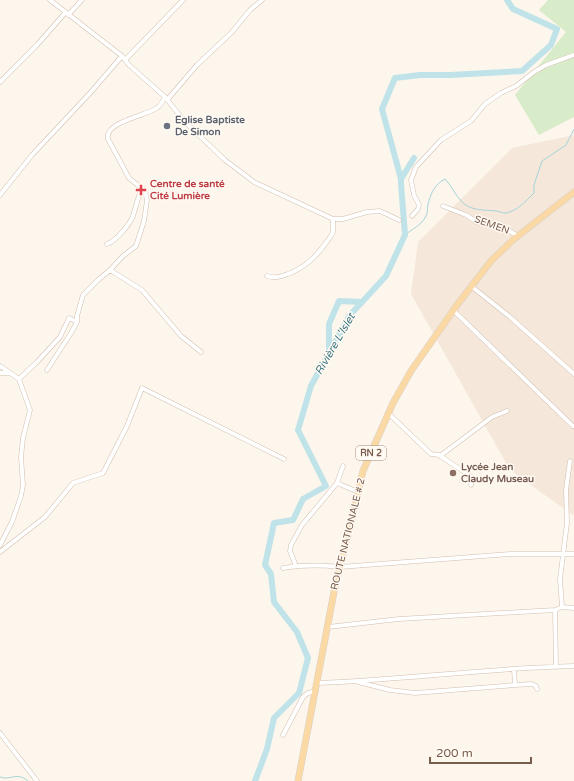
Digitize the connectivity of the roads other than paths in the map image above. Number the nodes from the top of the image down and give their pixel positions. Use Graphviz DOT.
graph roads {
  1 [pos="50,0"];
  2 [pos="82,0"];
  3 [pos="183,0"];
  4 [pos="262,0"];
  5 [pos="67,14"];
  6 [pos="574,55"];
  7 [pos="124,58"];
  8 [pos="0,82"];
  9 [pos="166,99"];
  10 [pos="142,188"];
  11 [pos="574,192"];
  12 [pos="0,195"];
  13 [pos="444,206"];
  14 [pos="412,216"];
  15 [pos="333,219"];
  16 [pos="399,220"];
  17 [pos="518,236"];
  18 [pos="107,244"];
  19 [pos="110,270"];
  20 [pos="267,276"];
  21 [pos="471,286"];
  22 [pos="453,310"];
  23 [pos="76,322"];
  24 [pos="201,352"];
  25 [pos="0,366"];
  26 [pos="47,370"];
  27 [pos="10,373"];
  28 [pos="0,374"];
  29 [pos="574,374"];
  30 [pos="19,379"];
  31 [pos="507,411"];
  32 [pos="388,413"];
  33 [pos="573,426"];
  34 [pos="440,456"];
  35 [pos="284,459"];
  36 [pos="570,462"];
  37 [pos="343,466"];
  38 [pos="337,483"];
  39 [pos="471,485"];
  40 [pos="358,492"];
  41 [pos="0,545"];
  42 [pos="0,552"];
  43 [pos="563,554"];
  44 [pos="574,554"];
  45 [pos="296,566"];
  46 [pos="340,567"];
  47 [pos="283,568"];
  48 [pos="562,607"];
  49 [pos="574,608"];
  50 [pos="555,610"];
  51 [pos="328,627"];
  52 [pos="574,666"];
  53 [pos="556,667"];
  54 [pos="514,669"];
  55 [pos="356,682"];
  56 [pos="318,683"];
  57 [pos="515,685"];
  58 [pos="537,689"];
  59 [pos="316,690"];
  60 [pos="0,733"];
  61 [pos="283,735"];
  62 [pos="37,781"];
  63 [pos="298,781"];
  1 -- 5 [label="street"];
  2 -- 5 [label="street"];
  3 -- 7 [label="street"];
  4 -- 9 [label="street"];
  5 -- 7 [label="street"];
  5 -- 8 [label="street"];
  6 -- 14 [label="street"];
  7 -- 9 [label="street"];
  7 -- 12 [label="street"];
  9 -- 10 [label="street"];
  9 -- 15 [label="street"];
  10 -- 18 [label="street"];
  10 -- 19 [label="street"];
  11 -- 17 [label="main road, ROUTE NATIONALE # 2 / RN 2"];
  13 -- 17 [label="street, SEMEN"];
  15 -- 16 [label="street"];
  15 -- 20 [label="street"];
  17 -- 21 [label="main road, ROUTE NATIONALE # 2 / RN 2"];
  19 -- 23 [label="street"];
  19 -- 24 [label="street"];
  21 -- 22 [label="main road, ROUTE NATIONALE # 2 / RN 2"];
  21 -- 29 [label="street"];
  22 -- 32 [label="main road, ROUTE NATIONALE # 2 / RN 2"];
  22 -- 33 [label="street"];
  23 -- 26 [label="street"];
  23 -- 30 [label="street"];
  25 -- 27 [label="street"];
  27 -- 28 [label="street"];
  27 -- 30 [label="street"];
  30 -- 41 [label="street"];
  31 -- 34 [label="street"];
  32 -- 34 [label="street"];
  32 -- 40 [label="main road, ROUTE NATIONALE # 2 / RN 2"];
  34 -- 39 [label="street"];
  35 -- 42 [label="street"];
  36 -- 43 [label="street"];
  37 -- 38 [label="street"];
  38 -- 40 [label="street"];
  38 -- 45 [label="street"];
  40 -- 46 [label="main road, ROUTE NATIONALE # 2 / RN 2"];
  43 -- 44 [label="street"];
  43 -- 46 [label="street"];
  43 -- 48 [label="street"];
  45 -- 46 [label="street"];
  45 -- 47 [label="street"];
  46 -- 51 [label="main road, ROUTE NATIONALE # 2 / RN 2"];
  48 -- 49 [label="street"];
  48 -- 50 [label="street"];
  50 -- 51 [label="street"];
  50 -- 53 [label="street"];
  51 -- 56 [label="main road, ROUTE NATIONALE # 2 / RN 2"];
  52 -- 53 [label="street"];
  53 -- 54 [label="street"];
  54 -- 55 [label="street"];
  54 -- 57 [label="street"];
  55 -- 56 [label="street"];
  55 -- 57 [label="street"];
  56 -- 59 [label="main road, ROUTE NATIONALE # 2 / RN 2"];
  57 -- 58 [label="street"];
  59 -- 61 [label="street"];
  59 -- 63 [label="main road, ROUTE NATIONALE # 2 / RN 2"];
  60 -- 62 [label="street"];
}
